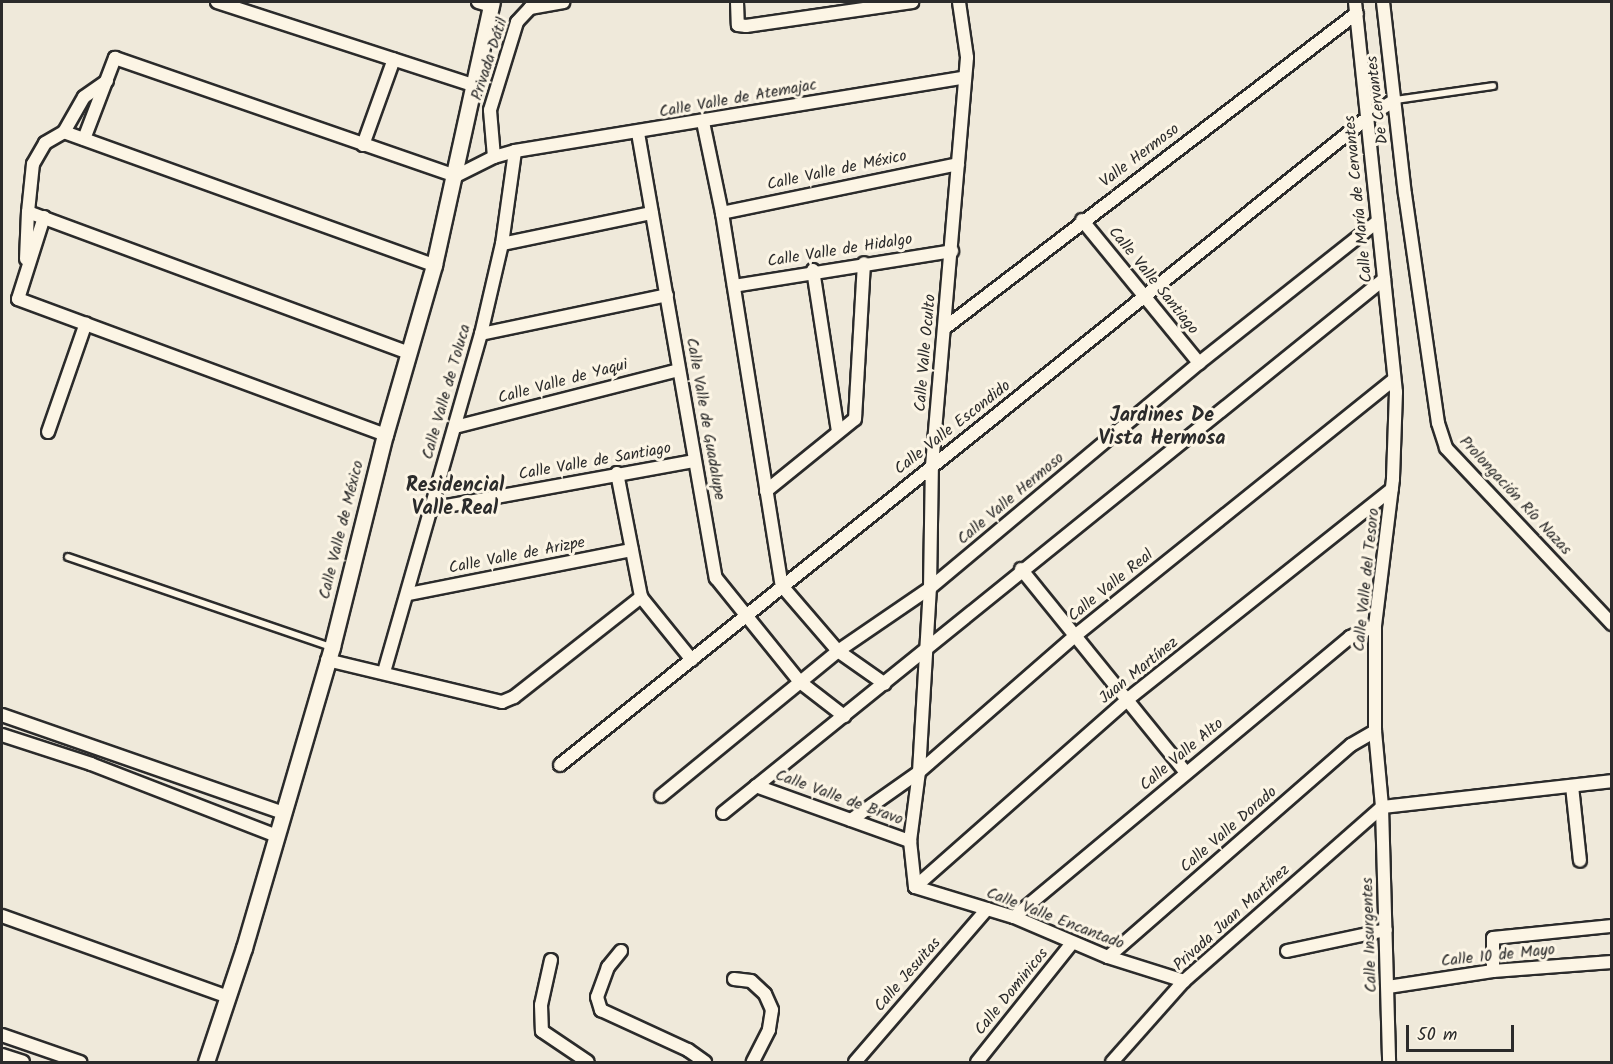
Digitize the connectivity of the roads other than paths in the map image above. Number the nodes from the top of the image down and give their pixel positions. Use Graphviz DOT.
graph roads {
  1 [pos="217,2"];
  2 [pos="562,2"];
  3 [pos="737,2"];
  4 [pos="912,2"];
  5 [pos="959,2"];
  6 [pos="1383,2"];
  7 [pos="487,3"];
  8 [pos="1356,7"];
  9 [pos="394,59"];
  10 [pos="965,77"];
  11 [pos="106,81"];
  12 [pos="476,86"];
  13 [pos="1492,86"];
  14 [pos="1395,100"];
  15 [pos="1367,118"];
  16 [pos="703,122"];
  17 [pos="64,132"];
  18 [pos="638,134"];
  19 [pos="84,139"];
  20 [pos="363,145"];
  21 [pos="516,152"];
  22 [pos="494,157"];
  23 [pos="958,164"];
  24 [pos="456,176"];
  25 [pos="1405,194"];
  26 [pos="28,212"];
  27 [pos="652,213"];
  28 [pos="722,213"];
  29 [pos="44,217"];
  30 [pos="1082,220"];
  31 [pos="1378,221"];
  32 [pos="502,244"];
  33 [pos="952,250"];
  34 [pos="864,263"];
  35 [pos="434,265"];
  36 [pos="813,270"];
  37 [pos="25,275"];
  38 [pos="1384,279"];
  39 [pos="734,286"];
  40 [pos="666,295"];
  41 [pos="1145,297"];
  42 [pos="86,323"];
  43 [pos="946,327"];
  44 [pos="481,334"];
  45 [pos="408,353"];
  46 [pos="1199,363"];
  47 [pos="679,370"];
  48 [pos="1395,386"];
  49 [pos="455,427"];
  50 [pos="48,432"];
  51 [pos="838,432"];
  52 [pos="385,435"];
  53 [pos="695,461"];
  54 [pos="932,466"];
  55 [pos="617,473"];
  56 [pos="1392,489"];
  57 [pos="766,491"];
  58 [pos="429,509"];
  59 [pos="632,550"];
  60 [pos="68,557"];
  61 [pos="1022,569"];
  62 [pos="782,586"];
  63 [pos="930,588"];
  64 [pos="409,594"];
  65 [pos="641,597"];
  66 [pos="747,616"];
  67 [pos="1611,624"];
  68 [pos="1376,626"];
  69 [pos="1076,635"];
  70 [pos="838,651"];
  71 [pos="926,652"];
  72 [pos="329,654"];
  73 [pos="692,660"];
  74 [pos="384,672"];
  75 [pos="800,682"];
  76 [pos="885,684"];
  77 [pos="1128,699"];
  78 [pos="2,715"];
  79 [pos="844,716"];
  80 [pos="21,721"];
  81 [pos="1375,732"];
  82 [pos="2,735"];
  83 [pos="15,740"];
  84 [pos="560,765"];
  85 [pos="919,772"];
  86 [pos="1186,773"];
  87 [pos="1611,782"];
  88 [pos="756,786"];
  89 [pos="1572,786"];
  90 [pos="661,796"];
  91 [pos="1382,807"];
  92 [pos="283,813"];
  93 [pos="723,813"];
  94 [pos="851,820"];
  95 [pos="277,836"];
  96 [pos="910,841"];
  97 [pos="1580,861"];
  98 [pos="915,887"];
  99 [pos="987,909"];
  100 [pos="2,916"];
  101 [pos="1014,918"];
  102 [pos="1611,926"];
  103 [pos="1386,930"];
  104 [pos="1072,943"];
  105 [pos="621,951"];
  106 [pos="1287,951"];
  107 [pos="1108,957"];
  108 [pos="551,960"];
  109 [pos="1611,962"];
  110 [pos="1494,971"];
  111 [pos="734,979"];
  112 [pos="1184,981"];
  113 [pos="1388,987"];
  114 [pos="228,997"];
  115 [pos="2,1035"];
  116 [pos="2,1055"];
  117 [pos="23,1062"];
  118 [pos="80,1062"];
  119 [pos="206,1062"];
  120 [pos="588,1062"];
  121 [pos="705,1062"];
  122 [pos="753,1062"];
  123 [pos="855,1062"];
  124 [pos="977,1062"];
  125 [pos="1112,1062"];
  126 [pos="1389,1062"];
  1 -- 9 [label="street"];
  2 -- 22 [label="street, Privada Dátil"];
  3 -- 4 [label="street"];
  5 -- 10 [label="street, Calle Valle Oculto"];
  6 -- 14 [label="street, De Cervantes"];
  7 -- 12 [label="street, Calle Valle de México"];
  8 -- 15 [label="street, Calle María de Cervantes"];
  8 -- 30 [label="street, Valle Hermoso"];
  9 -- 12 [label="street"];
  9 -- 20 [label="street"];
  10 -- 16 [label="street, Calle Valle de Atemajac"];
  10 -- 23 [label="street, Calle Valle Oculto"];
  11 -- 17 [label="street"];
  11 -- 19 [label="street"];
  11 -- 20 [label="street"];
  12 -- 24 [label="street, Calle Valle de México"];
  13 -- 14 [label="lane"];
  14 -- 15 [label="street, Calle Valle Escondido"];
  14 -- 25 [label="street, De Cervantes"];
  15 -- 31 [label="street, Calle María de Cervantes"];
  15 -- 41 [label="street, Calle Valle Escondido"];
  16 -- 18 [label="street, Calle Valle de Atemajac"];
  16 -- 28 [label="street"];
  17 -- 19 [label="street"];
  17 -- 26 [label="street"];
  18 -- 21 [label="street, Calle Valle de Atemajac"];
  18 -- 27 [label="street, Calle Valle de Guadalupe"];
  19 -- 35 [label="street"];
  20 -- 24 [label="street"];
  21 -- 22 [label="street, Calle Valle de Atemajac"];
  21 -- 32 [label="street, Calle Valle de Toluca"];
  22 -- 24 [label="street, Calle Valle de Atemajac"];
  23 -- 28 [label="street, Calle Valle de México"];
  23 -- 33 [label="street, Calle Valle Oculto"];
  24 -- 35 [label="street, Calle Valle de México"];
  25 -- 67 [label="street, Prolongación Río Nazas"];
  26 -- 29 [label="street"];
  26 -- 37 [label="street"];
  27 -- 32 [label="street"];
  27 -- 40 [label="street, Calle Valle de Guadalupe"];
  28 -- 39 [label="street"];
  29 -- 37 [label="street"];
  29 -- 45 [label="street"];
  30 -- 41 [label="street, Calle Valle Santiago"];
  30 -- 43 [label="street, Valle Hermoso"];
  31 -- 38 [label="street, Calle María de Cervantes"];
  31 -- 46 [label="street, Calle Valle Hermoso"];
  32 -- 44 [label="street, Calle Valle de Toluca"];
  33 -- 34 [label="street, Calle Valle de Hidalgo"];
  33 -- 43 [label="street, Calle Valle Oculto"];
  34 -- 36 [label="street, Calle Valle de Hidalgo"];
  34 -- 51 [label="street"];
  35 -- 45 [label="street, Calle Valle de México"];
  36 -- 39 [label="street, Calle Valle de Hidalgo"];
  36 -- 51 [label="street"];
  37 -- 42 [label="street"];
  38 -- 48 [label="street, Calle María de Cervantes"];
  38 -- 61 [label="street"];
  39 -- 57 [label="street"];
  40 -- 44 [label="street"];
  40 -- 47 [label="street, Calle Valle de Guadalupe"];
  41 -- 46 [label="street, Calle Valle Santiago"];
  41 -- 54 [label="street, Calle Valle Escondido"];
  42 -- 50 [label="street"];
  42 -- 52 [label="street"];
  43 -- 54 [label="street, Calle Valle Oculto"];
  44 -- 49 [label="street, Calle Valle de Toluca"];
  45 -- 52 [label="street, Calle Valle de México"];
  46 -- 63 [label="street, Calle Valle Hermoso"];
  47 -- 49 [label="street, Calle Valle de Yaqui"];
  47 -- 53 [label="street, Calle Valle de Guadalupe"];
  48 -- 56 [label="street, Calle Valle del Tesoro"];
  48 -- 69 [label="street, Calle Valle Real"];
  49 -- 58 [label="street, Calle Valle de Toluca"];
  51 -- 57 [label="street"];
  52 -- 72 [label="street, Calle Valle de México"];
  53 -- 55 [label="street, Calle Valle de Santiago"];
  53 -- 66 [label="street, Calle Valle de Guadalupe"];
  54 -- 62 [label="street, Calle Valle Escondido"];
  54 -- 63 [label="street, Calle Valle Oculto"];
  55 -- 58 [label="street, Calle Valle de Santiago"];
  55 -- 59 [label="street"];
  56 -- 68 [label="street, Calle Valle del Tesoro"];
  56 -- 77 [label="street, Juan Martínez"];
  57 -- 62 [label="street"];
  58 -- 64 [label="street, Calle Valle de Toluca"];
  59 -- 64 [label="street, Calle Valle de Arizpe"];
  59 -- 65 [label="street"];
  60 -- 72 [label="lane"];
  61 -- 69 [label="street"];
  61 -- 71 [label="street"];
  62 -- 66 [label="street, Calle Valle Escondido"];
  62 -- 70 [label="street"];
  63 -- 70 [label="street, Calle Valle Hermoso"];
  63 -- 71 [label="street, Calle Valle Oculto"];
  64 -- 74 [label="street, Calle Valle de Toluca"];
  65 -- 73 [label="street"];
  65 -- 74 [label="street"];
  66 -- 73 [label="street, Calle Valle Escondido"];
  66 -- 75 [label="street, Calle Valle de Guadalupe"];
  68 -- 81 [label="street, Calle Valle del Tesoro"];
  68 -- 86 [label="street, Calle Valle Alto"];
  69 -- 77 [label="street"];
  69 -- 85 [label="street, Calle Valle Real"];
  70 -- 75 [label="street, Calle Valle Hermoso"];
  70 -- 76 [label="street"];
  71 -- 76 [label="street"];
  71 -- 85 [label="street, Calle Valle Oculto"];
  72 -- 74 [label="street"];
  72 -- 92 [label="street, Calle Valle de México"];
  73 -- 84 [label="street, Calle Valle Escondido"];
  75 -- 79 [label="street, Calle Valle de Guadalupe"];
  75 -- 90 [label="street, Calle Valle Hermoso"];
  76 -- 79 [label="street"];
  77 -- 86 [label="street"];
  77 -- 98 [label="street, Juan Martínez"];
  78 -- 80 [label="street"];
  79 -- 88 [label="street"];
  80 -- 83 [label="street"];
  80 -- 92 [label="street"];
  81 -- 91 [label="street, Calle Valle del Tesoro"];
  81 -- 107 [label="street, Calle Valle Dorado"];
  82 -- 83 [label="street"];
  83 -- 95 [label="street"];
  85 -- 94 [label="street, Calle Valle Real"];
  85 -- 96 [label="street, Calle Valle Oculto"];
  86 -- 101 [label="street, Calle Valle Alto"];
  87 -- 89 [label="street"];
  88 -- 93 [label="street"];
  88 -- 94 [label="street, Calle Valle de Bravo"];
  89 -- 91 [label="street"];
  89 -- 97 [label="street"];
  91 -- 103 [label="street, Calle Insurgentes"];
  91 -- 112 [label="street, Privada Juan Martínez"];
  92 -- 95 [label="street, Calle Valle de México"];
  94 -- 96 [label="street, Calle Valle de Bravo"];
  95 -- 114 [label="street, Calle Valle de México"];
  96 -- 98 [label="street, Calle Valle Oculto"];
  98 -- 99 [label="street, Calle Valle Encantado"];
  99 -- 101 [label="street, Calle Valle Encantado"];
  99 -- 123 [label="street, Calle Jesuitas"];
  100 -- 114 [label="street"];
  101 -- 104 [label="street, Calle Valle Encantado"];
  102 -- 110 [label="street"];
  103 -- 106 [label="street"];
  103 -- 113 [label="street, Calle Insurgentes"];
  104 -- 107 [label="street, Calle Valle Encantado"];
  104 -- 124 [label="street, Calle Dominicos"];
  105 -- 121 [label="street"];
  107 -- 112 [label="street, Calle Valle Encantado"];
  108 -- 120 [label="street"];
  109 -- 110 [label="street, Calle 10 de Mayo"];
  110 -- 113 [label="street, Calle 10 de Mayo"];
  111 -- 122 [label="street"];
  112 -- 125 [label="street, Privada Juan Martínez"];
  113 -- 126 [label="street, Calle Insurgentes"];
  114 -- 119 [label="street, Calle Valle de México"];
  115 -- 118 [label="street"];
  116 -- 117 [label="street"];
}
